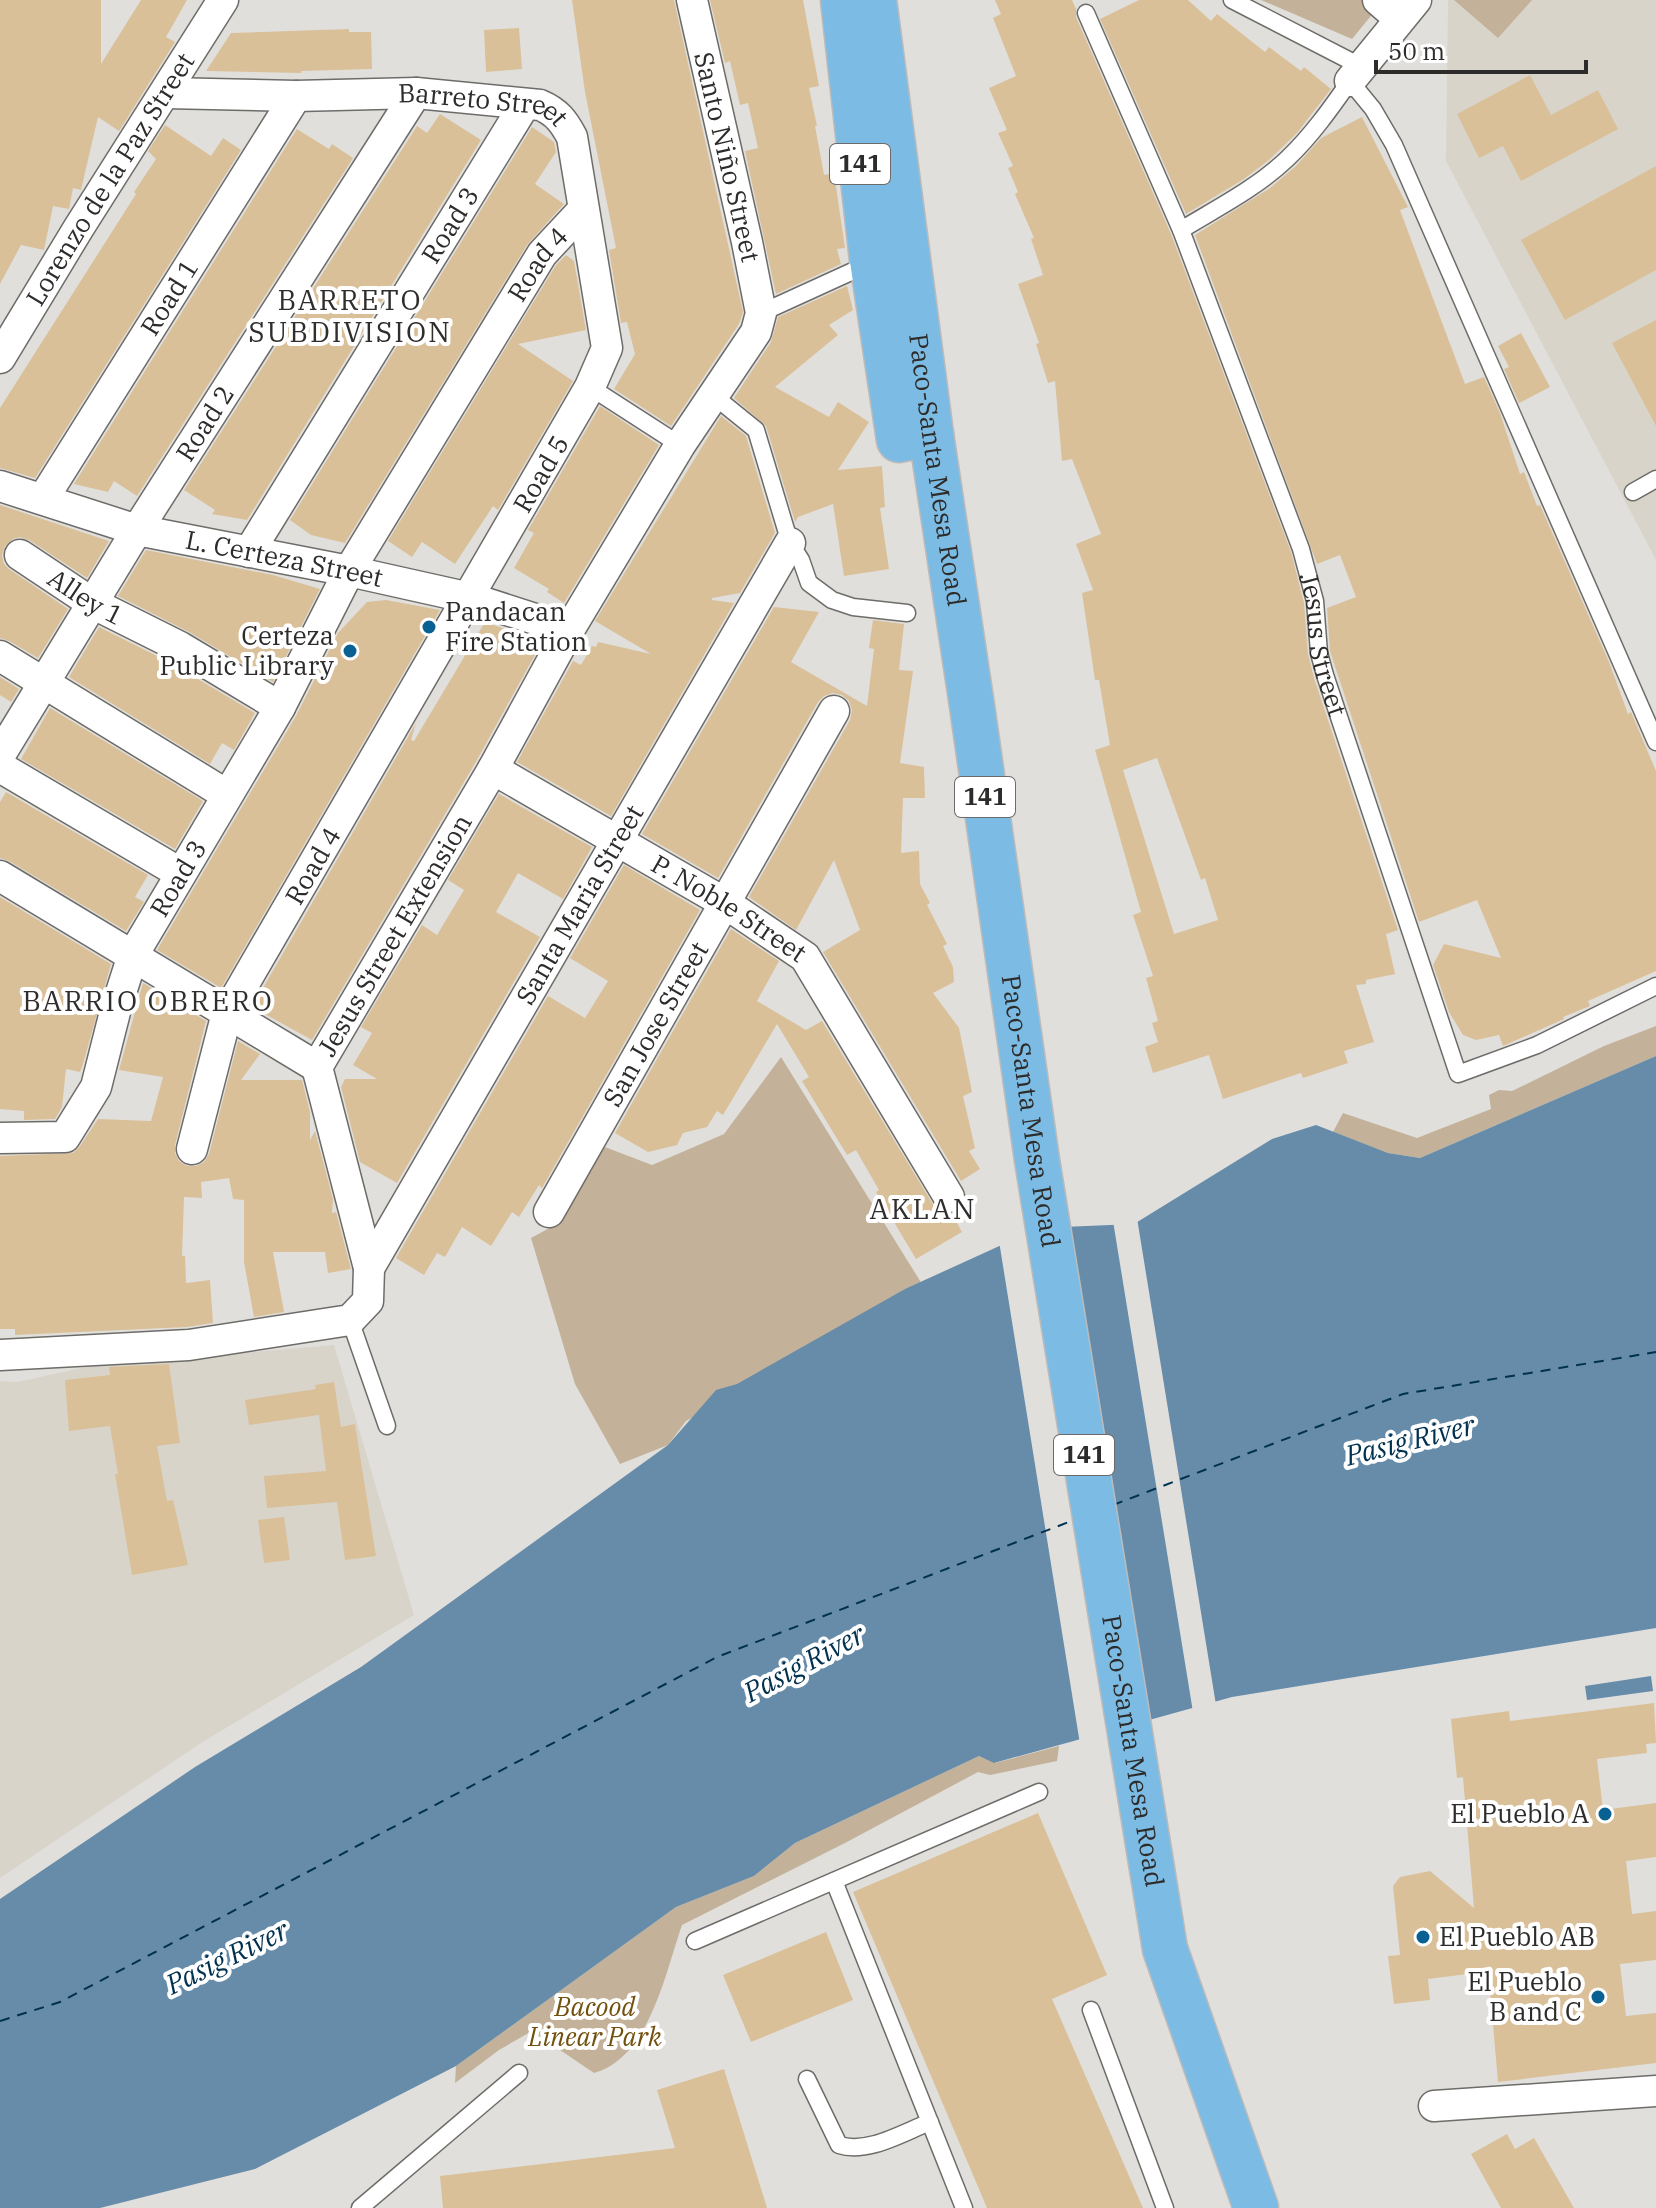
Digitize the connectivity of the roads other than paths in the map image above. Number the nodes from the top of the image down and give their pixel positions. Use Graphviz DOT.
graph roads {
  1 [pos="223,0"];
  2 [pos="692,0"];
  3 [pos="843,0"];
  4 [pos="874,0"];
  5 [pos="1232,0"];
  6 [pos="1398,6"];
  7 [pos="1086,13"];
  8 [pos="1356,74"];
  9 [pos="166,93"];
  10 [pos="416,93"];
  11 [pos="296,96"];
  12 [pos="525,104"];
  13 [pos="583,210"];
  14 [pos="1181,230"];
  15 [pos="853,271"];
  16 [pos="761,313"];
  17 [pos="607,348"];
  18 [pos="0,358"];
  19 [pos="590,387"];
  20 [pos="714,396"];
  21 [pos="915,437"];
  22 [pos="680,445"];
  23 [pos="1656,479"];
  24 [pos="0,486"];
  25 [pos="1633,492"];
  26 [pos="43,499"];
  27 [pos="137,530"];
  28 [pos="790,543"];
  29 [pos="249,552"];
  30 [pos="20,555"];
  31 [pos="349,571"];
  32 [pos="470,598"];
  33 [pos="92,603"];
  34 [pos="907,613"];
  35 [pos="569,630"];
  36 [pos="0,656"];
  37 [pos="43,683"];
  38 [pos="280,707"];
  39 [pos="834,711"];
  40 [pos="1656,742"];
  41 [pos="0,755"];
  42 [pos="0,767"];
  43 [pos="493,769"];
  44 [pos="227,795"];
  45 [pos="617,841"];
  46 [pos="180,873"];
  47 [pos="0,876"];
  48 [pos="725,903"];
  49 [pos="133,955"];
  50 [pos="1656,986"];
  51 [pos="227,1013"];
  52 [pos="317,1067"];
  53 [pos="0,1138"];
  54 [pos="192,1149"];
  55 [pos="949,1197"];
  56 [pos="549,1212"];
  57 [pos="369,1268"];
  58 [pos="350,1320"];
  59 [pos="0,1355"];
  60 [pos="387,1426"];
  61 [pos="1039,1792"];
  62 [pos="834,1881"];
  63 [pos="695,1941"];
  64 [pos="1091,2010"];
  65 [pos="519,2073"];
  66 [pos="807,2079"];
  67 [pos="1656,2091"];
  68 [pos="1434,2106"];
  69 [pos="930,2122"];
  70 [pos="360,2208"];
  71 [pos="964,2208"];
  72 [pos="1165,2208"];
  73 [pos="1256,2208"];
  1 -- 9 [label="street, Lorenzo de la Paz Street"];
  2 -- 16 [label="street, Santo Niño Street"];
  3 -- 21 [label="main road, Paco-Santa Mesa Road / 141"];
  4 -- 21 [label="main road, Paco-Santa Mesa Road / 141"];
  5 -- 8 [label="lane"];
  6 -- 8 [label="street"];
  7 -- 14 [label="lane"];
  8 -- 14 [label="lane"];
  8 -- 40 [label="lane"];
  9 -- 11 [label="street, Barreto Street"];
  9 -- 18 [label="street, Lorenzo de la Paz Street"];
  10 -- 11 [label="street, Barreto Street"];
  10 -- 12 [label="street, Barreto Street"];
  10 -- 27 [label="street, Road 2"];
  11 -- 26 [label="street, Road 1"];
  12 -- 13 [label="street, Barreto Street"];
  12 -- 29 [label="street, Road 3"];
  13 -- 17 [label="street, Barreto Street"];
  13 -- 31 [label="street, Road 4"];
  14 -- 50 [label="lane, Jesus Street"];
  15 -- 16 [label="lane"];
  16 -- 20 [label="street, Jesus Street Extension"];
  17 -- 19 [label="street, Road 5"];
  19 -- 22 [label="lane"];
  19 -- 32 [label="street, Road 5"];
  20 -- 22 [label="street, Jesus Street Extension"];
  20 -- 28 [label="lane"];
  21 -- 73 [label="main road, Paco-Santa Mesa Road / 141"];
  22 -- 35 [label="street, Jesus Street Extension"];
  23 -- 25 [label="lane"];
  24 -- 26 [label="street, L. Certeza Street"];
  26 -- 27 [label="street, L. Certeza Street"];
  27 -- 29 [label="street, L. Certeza Street"];
  27 -- 33 [label="street, Road 2"];
  28 -- 34 [label="lane"];
  28 -- 45 [label="street, Santa Maria Street"];
  29 -- 31 [label="street, L. Certeza Street"];
  30 -- 33 [label="street, Alley 1"];
  31 -- 32 [label="street, L. Certeza Street"];
  31 -- 38 [label="street, Road 3"];
  32 -- 35 [label="street, L. Certeza Street"];
  32 -- 51 [label="street, Road 4"];
  33 -- 37 [label="street, Road 2"];
  33 -- 38 [label="street, Alley 1"];
  35 -- 43 [label="street, Jesus Street Extension"];
  36 -- 37 [label="street"];
  37 -- 41 [label="street, Road 2"];
  37 -- 44 [label="street"];
  38 -- 44 [label="street, Road 3"];
  39 -- 48 [label="street, San Jose Street"];
  42 -- 46 [label="street"];
  43 -- 45 [label="street, P. Noble Street"];
  43 -- 52 [label="street, Jesus Street Extension"];
  44 -- 46 [label="street, Road 3"];
  45 -- 48 [label="street, P. Noble Street"];
  45 -- 57 [label="street, Santa Maria Street"];
  46 -- 49 [label="street, Road 3"];
  47 -- 49 [label="street"];
  48 -- 55 [label="street, P. Noble Street"];
  48 -- 56 [label="street, San Jose Street"];
  49 -- 51 [label="street"];
  49 -- 53 [label="street, Road 3"];
  51 -- 52 [label="street"];
  51 -- 54 [label="street, Road 4"];
  52 -- 57 [label="street, Jesus Street Extension"];
  57 -- 58 [label="street, Jesus Street Extension"];
  58 -- 59 [label="street"];
  58 -- 60 [label="lane"];
  61 -- 62 [label="lane"];
  62 -- 63 [label="lane"];
  62 -- 69 [label="lane"];
  64 -- 72 [label="lane"];
  65 -- 70 [label="lane"];
  66 -- 69 [label="lane"];
  67 -- 68 [label="street"];
  69 -- 71 [label="lane"];
}
